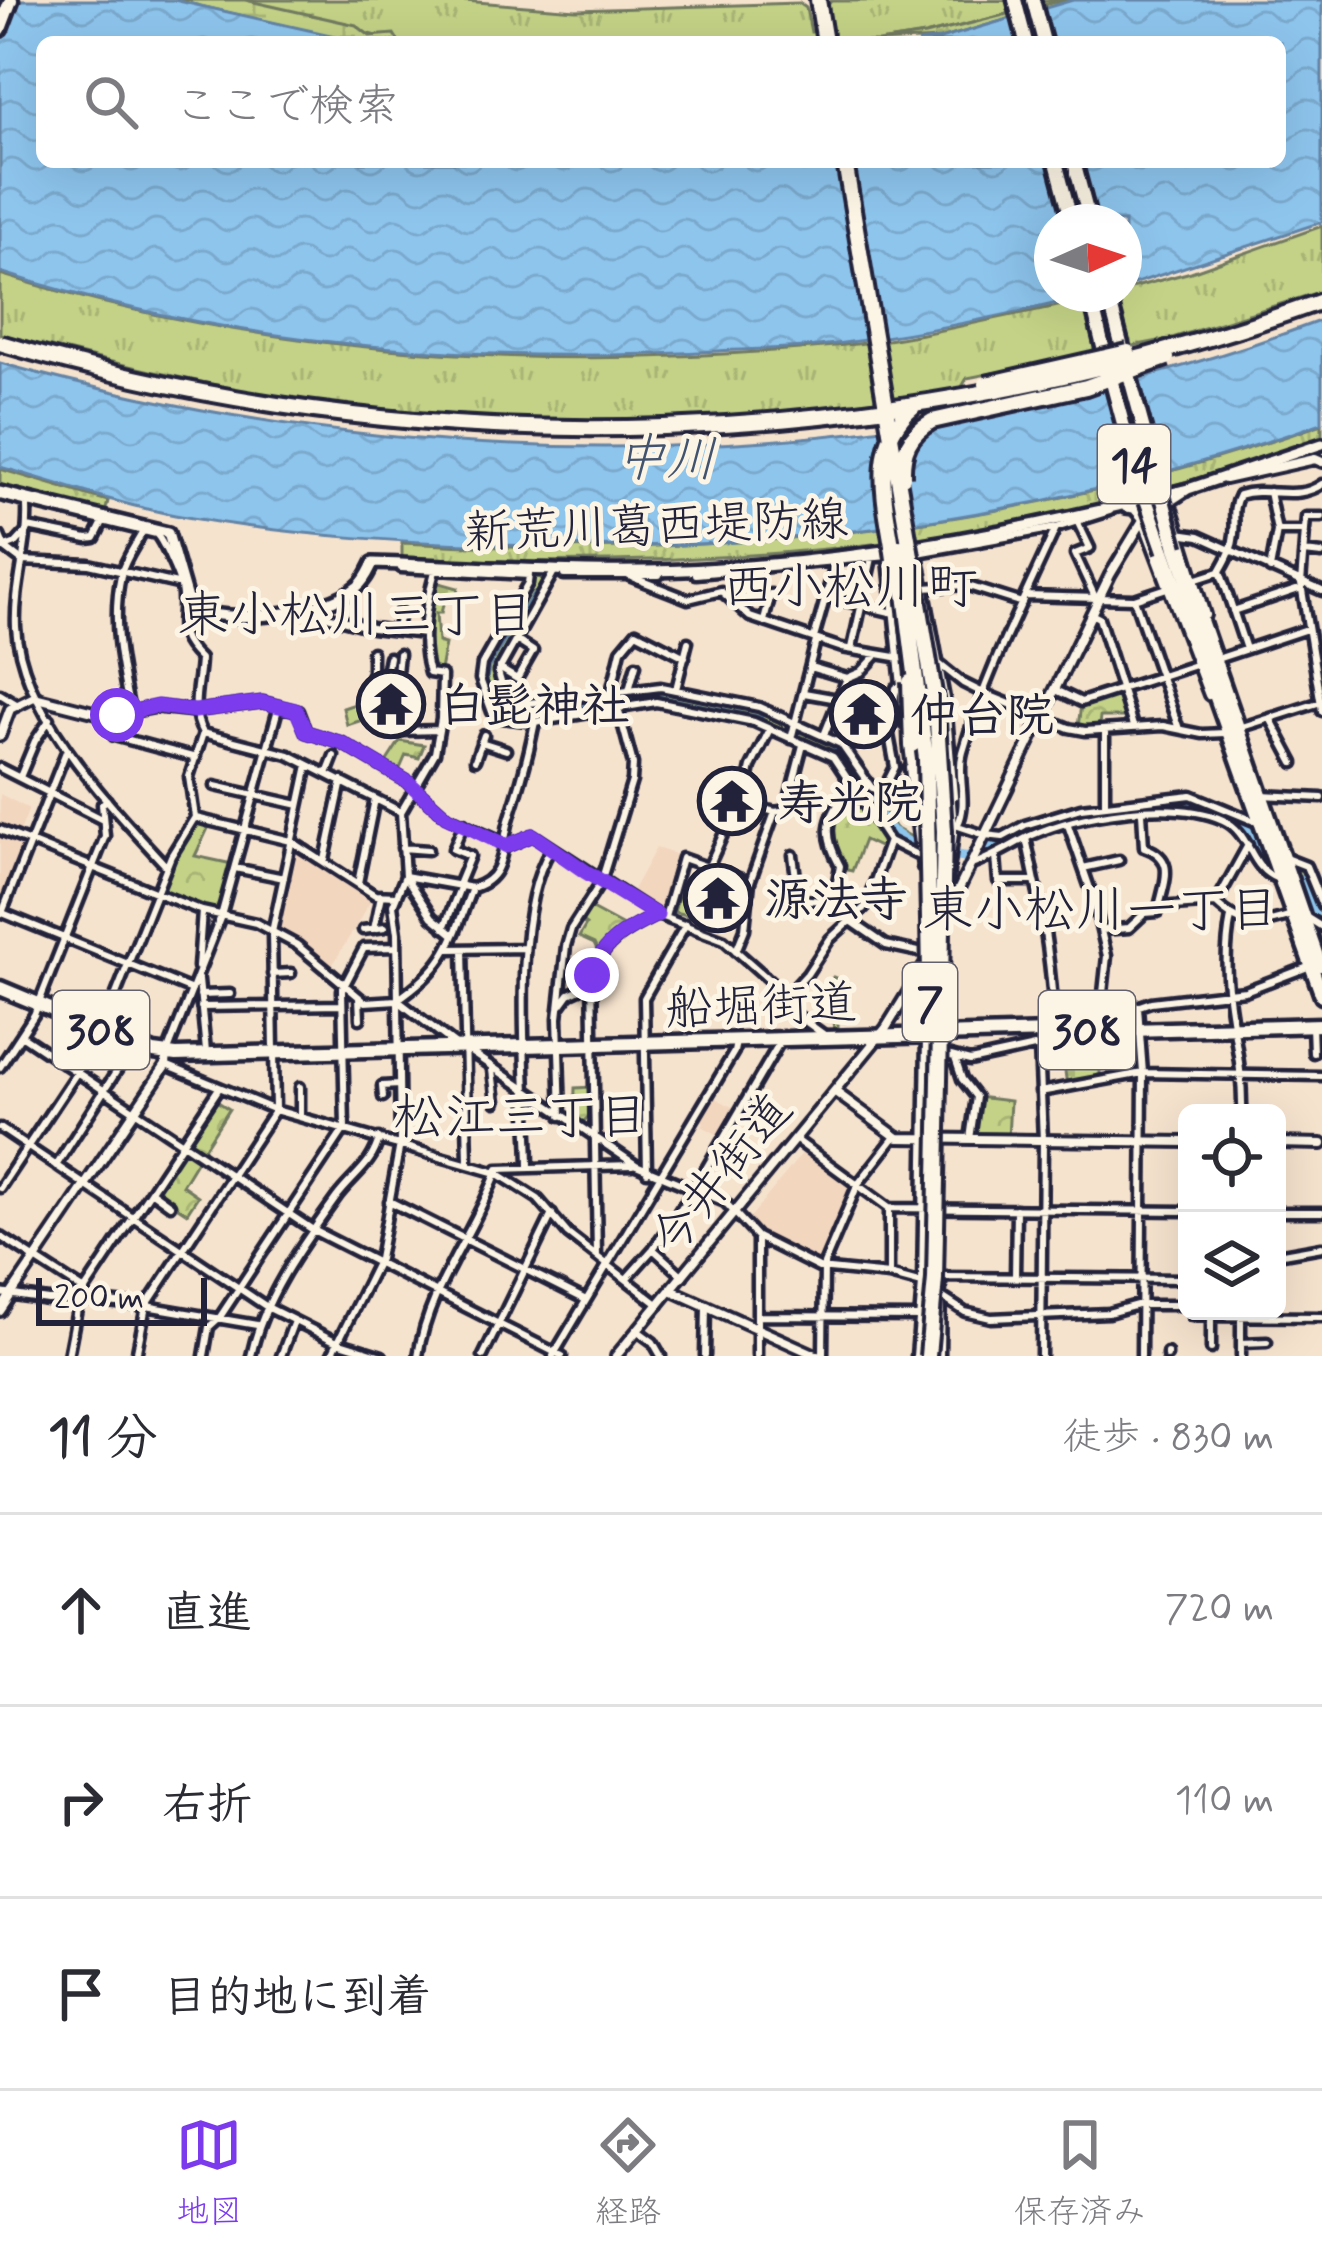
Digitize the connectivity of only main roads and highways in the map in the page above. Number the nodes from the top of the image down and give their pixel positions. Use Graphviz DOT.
graph roads {
  1 [pos="7,0"];
  2 [pos="814,0"];
  3 [pos="1016,0"];
  4 [pos="1033,0"];
  5 [pos="0,10"];
  6 [pos="0,28"];
  7 [pos="820,36"];
  8 [pos="1025,36"];
  9 [pos="1042,36"];
  10 [pos="841,168"];
  11 [pos="841,168"];
  12 [pos="1058,168"];
  13 [pos="1076,168"];
  14 [pos="1067,204"];
  15 [pos="1086,204"];
  16 [pos="1322,304"];
  17 [pos="1094,312"];
  18 [pos="1113,312"];
  19 [pos="1244,326"];
  20 [pos="0,347"];
  21 [pos="1167,358"];
  22 [pos="1320,455"];
  23 [pos="1188,489"];
  24 [pos="0,494"];
  25 [pos="1169,502"];
  26 [pos="1106,511"];
  27 [pos="1143,519"];
  28 [pos="1170,550"];
  29 [pos="915,552"];
  30 [pos="914,649"];
  31 [pos="906,689"];
  32 [pos="936,705"];
  33 [pos="1231,723"];
  34 [pos="921,810"];
  35 [pos="1280,857"];
  36 [pos="927,866"];
  37 [pos="946,884"];
  38 [pos="927,893"];
  39 [pos="936,922"];
  40 [pos="1319,970"];
  41 [pos="0,988"];
  42 [pos="1322,997"];
  43 [pos="1317,1026"];
  44 [pos="928,1356"];
  1 -- 5 [label="main road"];
  1 -- 6 [label="main road"];
  2 -- 7 [label="highway"];
  3 -- 8 [label="main road"];
  4 -- 9 [label="main road"];
  10 -- 29 [label="highway, 7, bridge"];
  11 -- 30 [label="highway, 7, bridge"];
  12 -- 14 [label="main road"];
  13 -- 15 [label="main road"];
  16 -- 19 [label="highway, bridge"];
  16 -- 21 [label="highway, bridge"];
  17 -- 28 [label="main road, 14, bridge"];
  18 -- 28 [label="main road, 14, bridge"];
  19 -- 20 [label="highway, bridge"];
  19 -- 31 [label="highway, bridge"];
  20 -- 21 [label="highway, bridge"];
  21 -- 29 [label="highway, bridge"];
  22 -- 23 [label="main road, 新荒川葛西堤防線"];
  23 -- 25 [label="main road, 新荒川葛西堤防線"];
  23 -- 26 [label="main road, 新荒川葛西堤防線"];
  24 -- 29 [label="main road, 新荒川葛西堤防線"];
  26 -- 27 [label="main road, 新荒川葛西堤防線"];
  26 -- 29 [label="main road, 新荒川葛西堤防線"];
  28 -- 33 [label="main road, 14"];
  29 -- 32 [label="highway, 7, bridge"];
  30 -- 34 [label="highway, 7, bridge"];
  30 -- 36 [label="highway, bridge"];
  31 -- 34 [label="highway, bridge"];
  31 -- 36 [label="highway, bridge"];
  32 -- 37 [label="highway, bridge"];
  32 -- 44 [label="highway, 7, bridge"];
  33 -- 35 [label="main road, 14"];
  33 -- 35 [label="main road, 14"];
  34 -- 44 [label="highway, 7, bridge"];
  35 -- 40 [label="main road, 14"];
  36 -- 38 [label="highway"];
  36 -- 39 [label="highway"];
  40 -- 42 [label="main road, 14"];
  41 -- 43 [label="main road, 船堀街道 / 308"];
}
